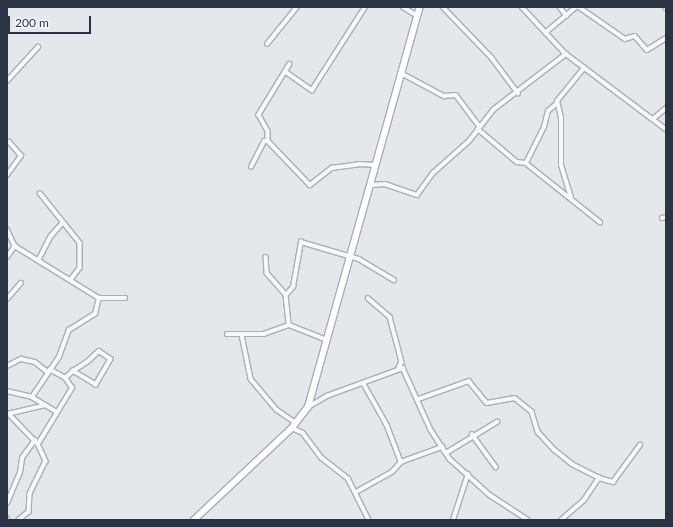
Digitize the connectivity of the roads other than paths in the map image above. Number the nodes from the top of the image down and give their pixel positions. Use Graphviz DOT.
graph roads {
  1 [pos="297,7"];
  2 [pos="365,7"];
  3 [pos="403,7"];
  4 [pos="420,7"];
  5 [pos="443,7"];
  6 [pos="522,7"];
  7 [pos="560,7"];
  8 [pos="576,7"];
  9 [pos="579,7"];
  10 [pos="418,16"];
  11 [pos="567,16"];
  12 [pos="545,33"];
  13 [pos="666,38"];
  14 [pos="267,44"];
  15 [pos="38,47"];
  16 [pos="566,54"];
  17 [pos="290,64"];
  18 [pos="584,68"];
  19 [pos="286,72"];
  20 [pos="403,74"];
  21 [pos="7,81"];
  22 [pos="518,93"];
  23 [pos="556,104"];
  24 [pos="666,108"];
  25 [pos="653,119"];
  26 [pos="479,127"];
  27 [pos="666,129"];
  28 [pos="268,141"];
  29 [pos="8,142"];
  30 [pos="526,163"];
  31 [pos="377,166"];
  32 [pos="251,167"];
  33 [pos="7,175"];
  34 [pos="372,184"];
  35 [pos="40,193"];
  36 [pos="571,199"];
  37 [pos="63,222"];
  38 [pos="600,222"];
  39 [pos="7,229"];
  40 [pos="15,246"];
  41 [pos="7,257"];
  42 [pos="266,257"];
  43 [pos="350,257"];
  44 [pos="38,261"];
  45 [pos="71,280"];
  46 [pos="394,280"];
  47 [pos="21,283"];
  48 [pos="286,295"];
  49 [pos="99,298"];
  50 [pos="125,298"];
  51 [pos="368,298"];
  52 [pos="7,299"];
  53 [pos="289,325"];
  54 [pos="227,334"];
  55 [pos="242,335"];
  56 [pos="327,340"];
  57 [pos="7,366"];
  58 [pos="399,368"];
  59 [pos="49,371"];
  60 [pos="73,371"];
  61 [pos="65,378"];
  62 [pos="364,384"];
  63 [pos="7,391"];
  64 [pos="32,397"];
  65 [pos="419,399"];
  66 [pos="45,405"];
  67 [pos="308,407"];
  68 [pos="57,412"];
  69 [pos="9,415"];
  70 [pos="497,422"];
  71 [pos="294,426"];
  72 [pos="472,434"];
  73 [pos="35,440"];
  74 [pos="38,444"];
  75 [pos="640,445"];
  76 [pos="442,447"];
  77 [pos="446,453"];
  78 [pos="401,462"];
  79 [pos="496,467"];
  80 [pos="468,474"];
  81 [pos="599,478"];
  82 [pos="356,492"];
  83 [pos="7,503"];
  84 [pos="19,520"];
  85 [pos="194,520"];
  86 [pos="369,520"];
  87 [pos="453,520"];
  88 [pos="528,520"];
  89 [pos="561,520"];
  1 -- 14 [label="street"];
  2 -- 19 [label="street"];
  3 -- 10 [label="street"];
  4 -- 10 [label="main road"];
  5 -- 22 [label="street"];
  6 -- 12 [label="street"];
  7 -- 11 [label="street"];
  8 -- 11 [label="street"];
  9 -- 13 [label="street"];
  10 -- 20 [label="main road"];
  11 -- 12 [label="street"];
  12 -- 16 [label="street"];
  15 -- 21 [label="street"];
  16 -- 18 [label="street"];
  16 -- 22 [label="street"];
  17 -- 19 [label="street"];
  18 -- 23 [label="street"];
  18 -- 25 [label="street"];
  19 -- 28 [label="street"];
  20 -- 26 [label="street"];
  20 -- 31 [label="main road"];
  22 -- 26 [label="street"];
  23 -- 30 [label="street"];
  23 -- 36 [label="street"];
  24 -- 25 [label="street"];
  25 -- 27 [label="street"];
  26 -- 30 [label="street"];
  26 -- 34 [label="street"];
  28 -- 31 [label="street"];
  28 -- 32 [label="street"];
  29 -- 33 [label="street"];
  30 -- 36 [label="street"];
  31 -- 34 [label="main road"];
  34 -- 43 [label="main road"];
  35 -- 37 [label="street"];
  36 -- 38 [label="street"];
  37 -- 44 [label="street"];
  37 -- 45 [label="street"];
  39 -- 40 [label="street"];
  40 -- 41 [label="street"];
  40 -- 44 [label="street"];
  42 -- 48 [label="street"];
  43 -- 46 [label="street"];
  43 -- 48 [label="street"];
  43 -- 56 [label="main road"];
  44 -- 45 [label="street"];
  45 -- 49 [label="street"];
  47 -- 52 [label="street"];
  48 -- 53 [label="street"];
  49 -- 50 [label="street"];
  49 -- 59 [label="street"];
  51 -- 58 [label="street"];
  53 -- 55 [label="street"];
  53 -- 56 [label="street"];
  54 -- 55 [label="street"];
  55 -- 71 [label="street"];
  56 -- 67 [label="main road"];
  57 -- 59 [label="street"];
  58 -- 62 [label="street"];
  58 -- 65 [label="street"];
  59 -- 61 [label="street"];
  59 -- 64 [label="street"];
  60 -- 60 [label="street"];
  60 -- 61 [label="street"];
  61 -- 68 [label="street"];
  62 -- 67 [label="street"];
  62 -- 78 [label="street"];
  63 -- 64 [label="street"];
  64 -- 66 [label="street"];
  65 -- 76 [label="street"];
  65 -- 81 [label="street"];
  66 -- 68 [label="street"];
  66 -- 69 [label="street"];
  67 -- 71 [label="main road"];
  68 -- 74 [label="street"];
  69 -- 73 [label="street"];
  70 -- 72 [label="street"];
  71 -- 82 [label="street"];
  71 -- 85 [label="main road"];
  72 -- 77 [label="street"];
  72 -- 79 [label="street"];
  73 -- 74 [label="street"];
  73 -- 83 [label="street"];
  74 -- 84 [label="street"];
  75 -- 81 [label="street"];
  76 -- 77 [label="street"];
  76 -- 78 [label="street"];
  77 -- 80 [label="street"];
  78 -- 82 [label="street"];
  80 -- 87 [label="street"];
  80 -- 88 [label="street"];
  81 -- 89 [label="street"];
  82 -- 86 [label="street"];
}
